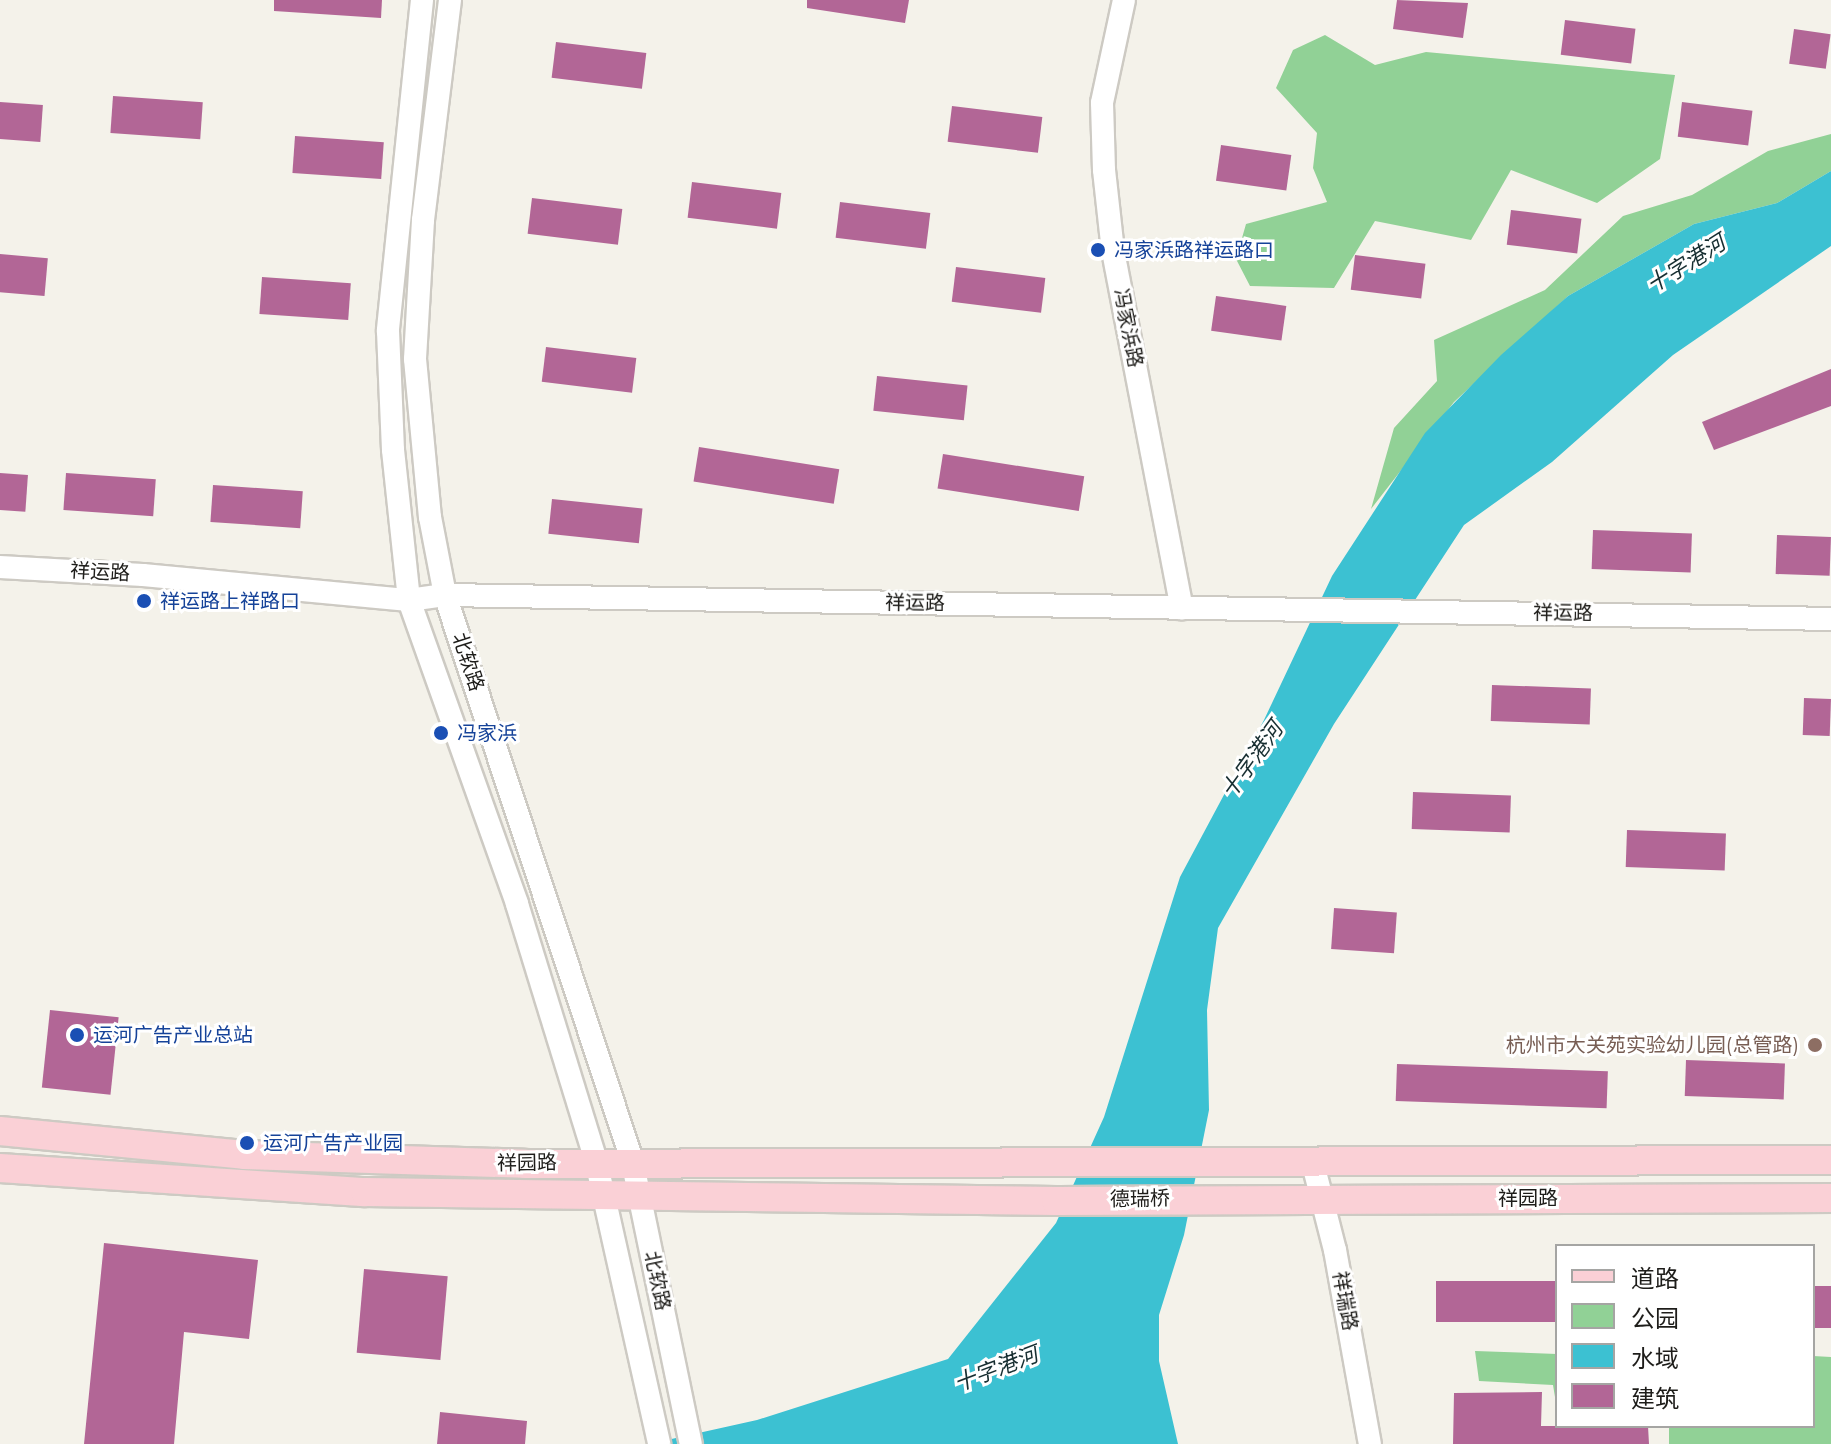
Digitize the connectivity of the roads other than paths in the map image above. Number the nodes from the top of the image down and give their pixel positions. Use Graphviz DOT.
graph roads {
  1 [pos="422,0"];
  2 [pos="450,0"];
  3 [pos="1124,0"];
  4 [pos="0,567"];
  5 [pos="445,595"];
  6 [pos="409,600"];
  7 [pos="1182,608"];
  8 [pos="1831,619"];
  9 [pos="0,1131"];
  10 [pos="1225,1159"];
  11 [pos="632,1160"];
  12 [pos="1312,1160"];
  13 [pos="1831,1160"];
  14 [pos="596,1161"];
  15 [pos="1056,1162"];
  16 [pos="0,1168"];
  17 [pos="604,1195"];
  18 [pos="639,1196"];
  19 [pos="1224,1198"];
  20 [pos="1322,1198"];
  21 [pos="1831,1198"];
  22 [pos="1056,1201"];
  23 [pos="689,1434"];
  24 [pos="658,1437"];
  25 [pos="1370,1444"];
  1 -- 6 [label="street, 北软路"];
  2 -- 5 [label="street, 北软路"];
  3 -- 7 [label="street, 冯家浜路"];
  4 -- 6 [label="street, 祥运路"];
  5 -- 6 [label="street, 祥运路"];
  5 -- 7 [label="street, 祥运路"];
  5 -- 11 [label="street, 北软路"];
  6 -- 14 [label="street, 北软路"];
  7 -- 8 [label="street, 祥运路"];
  9 -- 14 [label="main road, 祥园路"];
  10 -- 12 [label="main road, 祥园路"];
  10 -- 15 [label="main road, 德瑞桥"];
  11 -- 14 [label="main road, 祥园路"];
  11 -- 15 [label="main road, 祥园路"];
  11 -- 18 [label="street, 北软路"];
  12 -- 13 [label="main road, 祥园路"];
  12 -- 20 [label="street, 祥瑞路"];
  14 -- 17 [label="street, 北软路"];
  16 -- 17 [label="main road, 祥园路"];
  17 -- 18 [label="main road, 祥园路"];
  17 -- 24 [label="street, 北软路"];
  18 -- 22 [label="main road, 祥园路"];
  18 -- 23 [label="street, 北软路"];
  19 -- 20 [label="main road, 祥园路"];
  19 -- 22 [label="main road, 德瑞桥"];
  20 -- 21 [label="main road, 祥园路"];
  20 -- 25 [label="street, 祥瑞路"];
}
